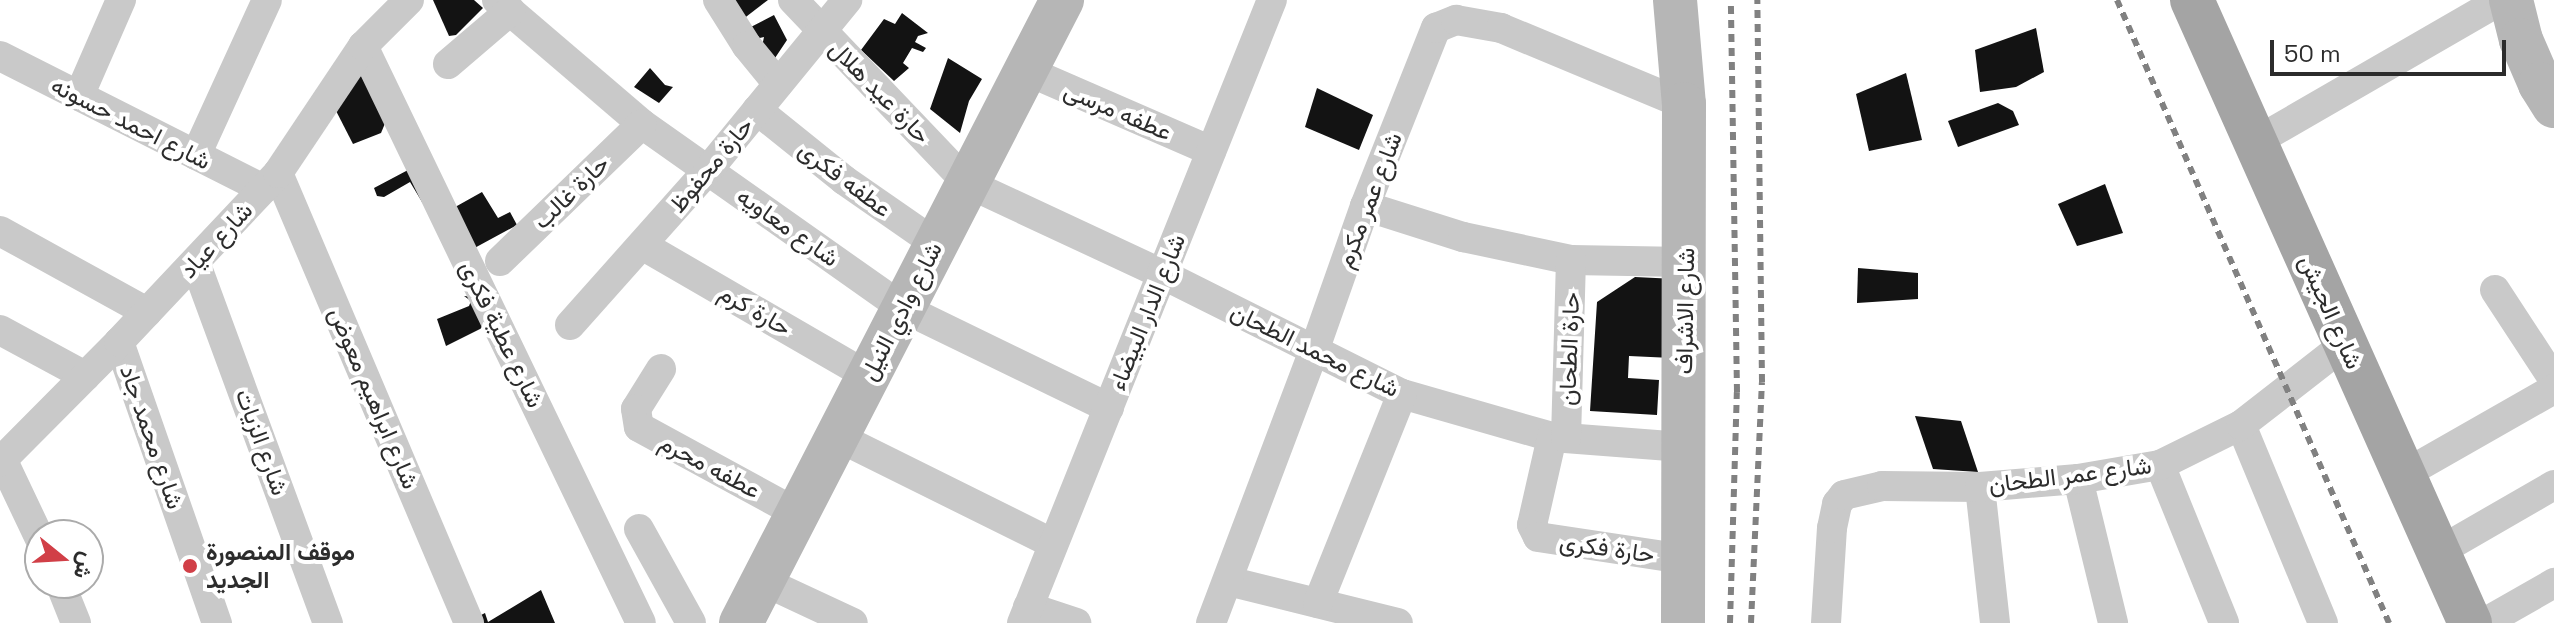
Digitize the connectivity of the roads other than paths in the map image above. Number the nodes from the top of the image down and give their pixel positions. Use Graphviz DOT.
graph roads {
  1 [pos="121,0"];
  2 [pos="267,0"];
  3 [pos="718,0"];
  4 [pos="793,0"];
  5 [pos="847,0"];
  6 [pos="1062,0"];
  7 [pos="1272,0"];
  8 [pos="1675,0"];
  9 [pos="2192,0"];
  10 [pos="401,2"];
  11 [pos="2486,4"];
  12 [pos="504,6"];
  13 [pos="822,31"];
  14 [pos="363,46"];
  15 [pos="0,56"];
  16 [pos="448,64"];
  17 [pos="1025,70"];
  18 [pos="778,84"];
  19 [pos="79,96"];
  20 [pos="1684,104"];
  21 [pos="2554,106"];
  22 [pos="757,110"];
  23 [pos="642,124"];
  24 [pos="2255,142"];
  25 [pos="1211,151"];
  26 [pos="196,155"];
  27 [pos="708,170"];
  28 [pos="270,181"];
  29 [pos="967,183"];
  30 [pos="1365,206"];
  31 [pos="0,231"];
  32 [pos="936,244"];
  33 [pos="642,245"];
  34 [pos="1571,260"];
  35 [pos="500,261"];
  36 [pos="195,262"];
  37 [pos="1686,262"];
  38 [pos="1162,274"];
  39 [pos="2495,290"];
  40 [pos="903,308"];
  41 [pos="147,312"];
  42 [pos="570,325"];
  43 [pos="0,330"];
  44 [pos="119,342"];
  45 [pos="2345,344"];
  46 [pos="1314,351"];
  47 [pos="661,369"];
  48 [pos="85,376"];
  49 [pos="868,376"];
  50 [pos="2554,380"];
  51 [pos="2554,389"];
  52 [pos="1402,394"];
  53 [pos="1109,408"];
  54 [pos="2241,425"];
  55 [pos="836,436"];
  56 [pos="1559,437"];
  57 [pos="1683,447"];
  58 [pos="1,460"];
  59 [pos="2160,465"];
  60 [pos="2403,475"];
  61 [pos="2078,479"];
  62 [pos="2554,485"];
  63 [pos="1980,487"];
  64 [pos="797,513"];
  65 [pos="30,519"];
  66 [pos="639,529"];
  67 [pos="1052,543"];
  68 [pos="2438,552"];
  69 [pos="1684,559"];
  70 [pos="763,581"];
  71 [pos="1228,581"];
  72 [pos="2554,583"];
  73 [pos="66,599"];
  74 [pos="1318,603"];
  75 [pos="1025,615"];
  76 [pos="76,623"];
  77 [pos="217,623"];
  78 [pos="328,623"];
  79 [pos="469,623"];
  80 [pos="641,623"];
  81 [pos="691,623"];
  82 [pos="741,623"];
  83 [pos="853,623"];
  84 [pos="1076,623"];
  85 [pos="1211,623"];
  86 [pos="1398,623"];
  87 [pos="1683,623"];
  88 [pos="1826,623"];
  89 [pos="1995,623"];
  90 [pos="2113,623"];
  91 [pos="2224,623"];
  92 [pos="2323,623"];
  93 [pos="2470,623"];
  94 [pos="2484,623"];
  1 -- 19 [label="street"];
  2 -- 26 [label="street"];
  3 -- 18 [label="street"];
  4 -- 13 [label="street, حارة عيد هلال"];
  5 -- 13 [label="street, حارة محفوظ"];
  6 -- 17 [label="street, شارع وادي النيل"];
  7 -- 25 [label="street, شارع الدار البيضاء"];
  8 -- 20 [label="street, شارع الاشراف"];
  9 -- 24 [label="main road, شارع الجيش"];
  10 -- 14 [label="street, شارع عياد"];
  11 -- 21 [label="street"];
  11 -- 24 [label="street"];
  12 -- 16 [label="street"];
  12 -- 23 [label="street, شارع معاويه"];
  13 -- 18 [label="street, حارة محفوظ"];
  13 -- 29 [label="street, حارة عيد هلال"];
  14 -- 28 [label="street, شارع عياد"];
  14 -- 80 [label="street, شارع عطية فكرى"];
  15 -- 19 [label="street, شارع احمد حسونه"];
  17 -- 25 [label="street, عطفه مرسى"];
  17 -- 29 [label="street, شارع وادي النيل"];
  18 -- 22 [label="street, حارة محفوظ"];
  19 -- 26 [label="street, شارع احمد حسونه"];
  20 -- 30 [label="street, شارع عمر مكرم"];
  20 -- 37 [label="street, شارع الاشراف"];
  22 -- 27 [label="street, حارة محفوظ"];
  22 -- 32 [label="street, عطفه فكرى"];
  23 -- 27 [label="street, شارع معاويه"];
  23 -- 35 [label="street, حارة غالب"];
  24 -- 45 [label="main road, شارع الجيش"];
  25 -- 38 [label="street, شارع الدار البيضاء"];
  26 -- 28 [label="street, شارع احمد حسونه"];
  27 -- 33 [label="street, حارة محفوظ"];
  27 -- 40 [label="street, شارع معاويه"];
  28 -- 36 [label="street, شارع عياد"];
  28 -- 79 [label="street, شارع ابراهيم معوض"];
  29 -- 32 [label="street, شارع وادي النيل"];
  29 -- 38 [label="street, شارع محمد الطحان"];
  30 -- 34 [label="street"];
  30 -- 46 [label="street, شارع عمر مكرم"];
  31 -- 41 [label="street"];
  32 -- 40 [label="street, شارع وادي النيل"];
  33 -- 42 [label="street, حارة محفوظ"];
  33 -- 49 [label="street, حارة كرم"];
  34 -- 37 [label="street"];
  34 -- 56 [label="street, حارة الطحان"];
  36 -- 41 [label="street, شارع عياد"];
  36 -- 78 [label="street, شارع الزيات"];
  37 -- 57 [label="street, شارع الاشراف"];
  38 -- 46 [label="street, شارع محمد الطحان"];
  38 -- 53 [label="street, شارع الدار البيضاء"];
  39 -- 50 [label="street"];
  40 -- 49 [label="street, شارع وادي النيل"];
  40 -- 53 [label="street, شارع معاويه"];
  41 -- 44 [label="street, شارع عياد"];
  43 -- 48 [label="street"];
  44 -- 48 [label="street, شارع عياد"];
  44 -- 77 [label="street, شارع محمد جاد"];
  45 -- 54 [label="street, شارع عمر الطحان"];
  45 -- 60 [label="main road, شارع الجيش"];
  46 -- 52 [label="street, شارع محمد الطحان"];
  46 -- 71 [label="street, شارع عمر مكرم"];
  47 -- 64 [label="street, عطفه محرم"];
  48 -- 58 [label="street, شارع عياد"];
  49 -- 55 [label="street, شارع وادي النيل"];
  51 -- 60 [label="street"];
  52 -- 56 [label="street, شارع محمد الطحان"];
  52 -- 74 [label="street"];
  53 -- 67 [label="street, شارع الدار البيضاء"];
  54 -- 59 [label="street, شارع عمر الطحان"];
  54 -- 92 [label="street"];
  55 -- 64 [label="street, شارع وادي النيل"];
  55 -- 67 [label="street"];
  56 -- 57 [label="street, شارع محمد الطحان"];
  56 -- 69 [label="street, حارة فكرى"];
  57 -- 69 [label="street, شارع الاشراف"];
  58 -- 65 [label="street"];
  59 -- 61 [label="street, شارع عمر الطحان"];
  59 -- 91 [label="street"];
  60 -- 68 [label="main road, شارع الجيش"];
  61 -- 63 [label="street, شارع عمر الطحان"];
  61 -- 90 [label="street"];
  62 -- 68 [label="street"];
  63 -- 88 [label="street, شارع عمر الطحان"];
  63 -- 89 [label="street"];
  64 -- 70 [label="street, شارع وادي النيل"];
  66 -- 81 [label="street"];
  67 -- 75 [label="street, شارع الدار البيضاء"];
  68 -- 93 [label="main road, شارع الجيش"];
  69 -- 87 [label="street, شارع الاشراف"];
  70 -- 82 [label="street, شارع وادي النيل"];
  70 -- 83 [label="street"];
  71 -- 74 [label="street"];
  71 -- 85 [label="street, شارع عمر مكرم"];
  72 -- 94 [label="street"];
  73 -- 76 [label="street"];
  74 -- 86 [label="street"];
  75 -- 84 [label="street"];
}
